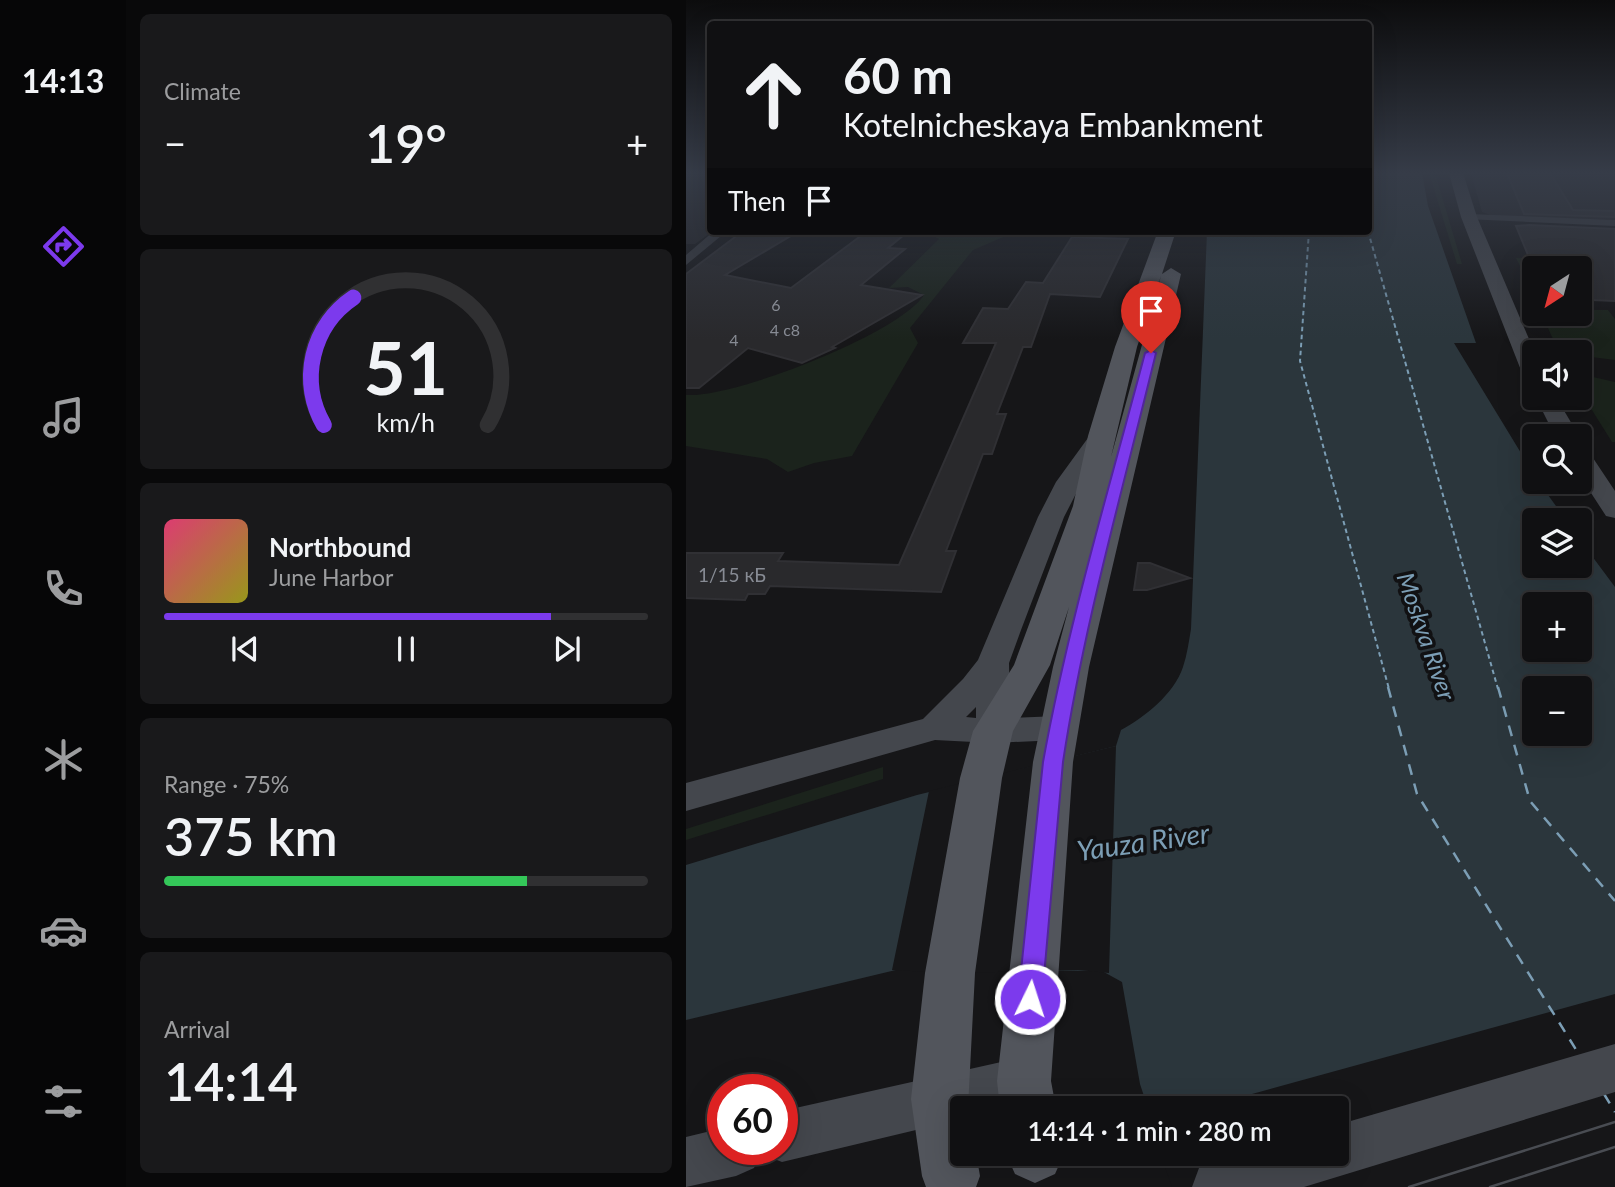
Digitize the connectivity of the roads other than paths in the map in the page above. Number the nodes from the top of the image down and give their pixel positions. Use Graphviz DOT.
graph roads {
  1 [pos="1474,228"];
  2 [pos="716,235"];
  3 [pos="1166,235"];
  4 [pos="1180,235"];
  5 [pos="686,247"];
  6 [pos="701,248"];
  7 [pos="686,261"];
  8 [pos="1522,346"];
  9 [pos="1101,436"];
  10 [pos="1592,475"];
  11 [pos="1615,510"];
  12 [pos="993,663"];
  13 [pos="935,728"];
  14 [pos="993,731"];
  15 [pos="1056,745"];
  16 [pos="686,797"];
  17 [pos="1615,1068"];
  18 [pos="1026,1095"];
  19 [pos="939,1099"];
  20 [pos="798,1133"];
  21 [pos="1349,1147"];
  22 [pos="707,1158"];
  23 [pos="686,1163"];
  24 [pos="1288,1166"];
  25 [pos="951,1176"];
  26 [pos="1218,1187"];
  1 -- 8 [label="main road"];
  2 -- 6 [label="street"];
  3 -- 9 [label="main road"];
  4 -- 15 [label="main road"];
  5 -- 6 [label="street"];
  6 -- 7 [label="street"];
  9 -- 12 [label="main road"];
  9 -- 14 [label="main road"];
  10 -- 11 [label="main road"];
  12 -- 13 [label="main road"];
  12 -- 14 [label="main road"];
  13 -- 14 [label="main road"];
  13 -- 16 [label="main road"];
  14 -- 15 [label="main road"];
  14 -- 19 [label="main road"];
  15 -- 18 [label="main road"];
  17 -- 21 [label="main road"];
  18 -- 19 [label="main road"];
  19 -- 20 [label="main road"];
  19 -- 25 [label="main road"];
  22 -- 23 [label="main road"];
  24 -- 26 [label="main road"];
}
